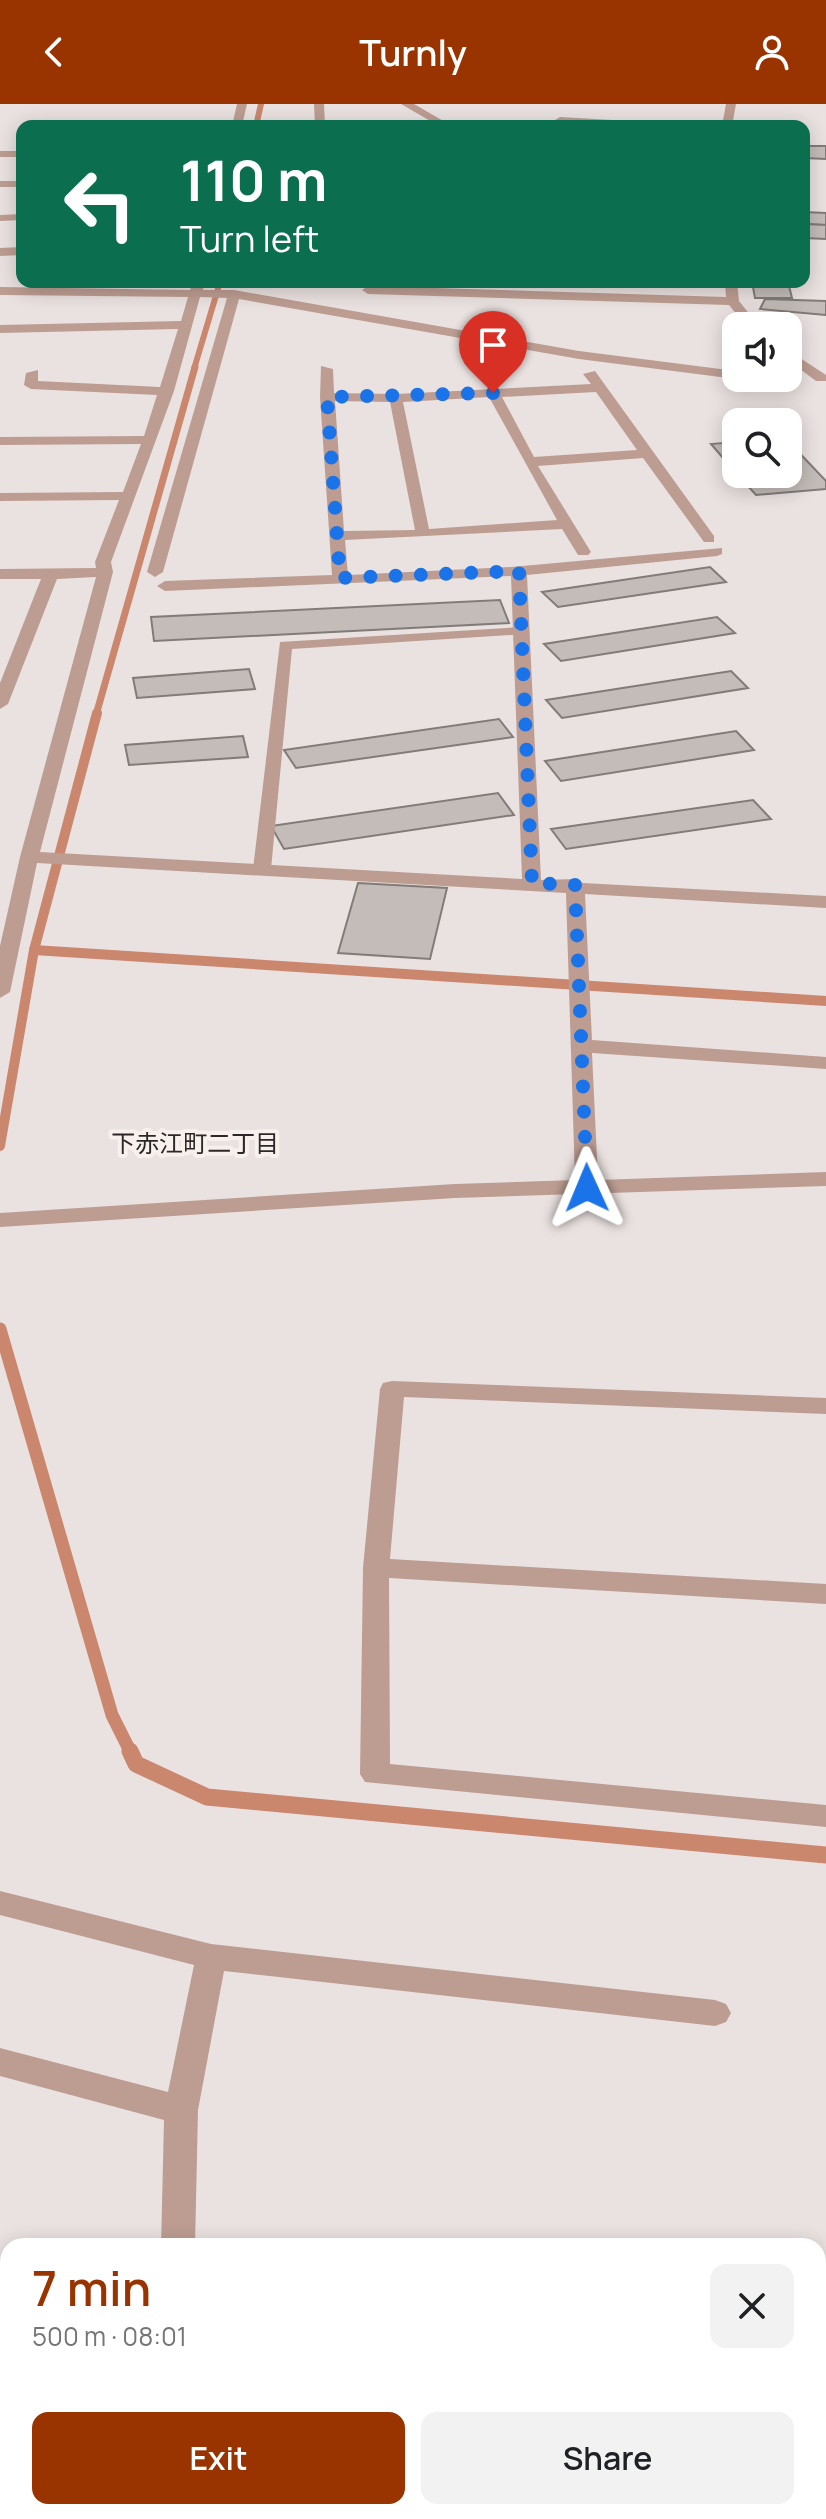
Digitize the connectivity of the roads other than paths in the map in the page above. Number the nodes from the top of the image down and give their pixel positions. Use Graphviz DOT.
graph roads {
  1 [pos="406,104"];
  2 [pos="564,108"];
  3 [pos="436,120"];
  4 [pos="573,120"];
  5 [pos="46,288"];
  6 [pos="131,288"];
  7 [pos="367,288"];
  8 [pos="418,288"];
  9 [pos="732,288"];
  10 [pos="200,289"];
  11 [pos="0,291"];
  12 [pos="231,294"];
  13 [pos="733,301"];
  14 [pos="742,312"];
  15 [pos="336,313"];
  16 [pos="186,325"];
  17 [pos="0,329"];
  18 [pos="579,355"];
  19 [pos="802,363"];
  20 [pos="326,369"];
  21 [pos="33,373"];
  22 [pos="722,374"];
  23 [pos="802,377"];
  24 [pos="824,378"];
  25 [pos="599,388"];
  26 [pos="167,391"];
  27 [pos="493,393"];
  28 [pos="327,397"];
  29 [pos="396,398"];
  30 [pos="150,440"];
  31 [pos="0,441"];
  32 [pos="647,453"];
  33 [pos="529,462"];
  34 [pos="129,496"];
  35 [pos="0,497"];
  36 [pos="567,524"];
  37 [pos="423,534"];
  38 [pos="337,536"];
  39 [pos="583,552"];
  40 [pos="519,571"];
  41 [pos="105,572"];
  42 [pos="155,572"];
  43 [pos="0,574"];
  44 [pos="51,575"];
  45 [pos="340,578"];
  46 [pos="165,586"];
  47 [pos="522,631"];
  48 [pos="0,647"];
  49 [pos="23,648"];
  50 [pos="0,704"];
  51 [pos="35,857"];
  52 [pos="262,869"];
  53 [pos="532,883"];
  54 [pos="575,885"];
  55 [pos="826,902"];
  56 [pos="0,992"];
  57 [pos="583,1046"];
  58 [pos="826,1063"];
  59 [pos="826,1179"];
  60 [pos="587,1188"];
  61 [pos="4,1220"];
  62 [pos="826,1406"];
  63 [pos="376,1568"];
  64 [pos="826,1594"];
  65 [pos="826,1816"];
  66 [pos="0,1903"];
  67 [pos="211,1957"];
  68 [pos="715,2013"];
  69 [pos="0,2062"];
  70 [pos="181,2110"];
  71 [pos="178,2238"];
  1 -- 3 [label="street"];
  2 -- 4 [label="street"];
  5 -- 11 [label="street"];
  6 -- 10 [label="street"];
  7 -- 15 [label="street"];
  8 -- 13 [label="street"];
  9 -- 13 [label="street"];
  10 -- 12 [label="street"];
  10 -- 16 [label="street"];
  12 -- 15 [label="street"];
  12 -- 42 [label="street"];
  13 -- 14 [label="street"];
  15 -- 18 [label="street"];
  16 -- 17 [label="street"];
  16 -- 26 [label="street"];
  18 -- 22 [label="street"];
  18 -- 25 [label="street"];
  19 -- 24 [label="street"];
  20 -- 28 [label="street"];
  21 -- 26 [label="street"];
  23 -- 24 [label="street"];
  25 -- 27 [label="street"];
  25 -- 32 [label="street"];
  26 -- 30 [label="street"];
  27 -- 29 [label="street"];
  27 -- 33 [label="street"];
  28 -- 29 [label="street"];
  28 -- 38 [label="street"];
  29 -- 37 [label="street"];
  30 -- 31 [label="street"];
  30 -- 34 [label="street"];
  32 -- 33 [label="street"];
  32 -- 40 [label="street"];
  33 -- 36 [label="street"];
  34 -- 35 [label="street"];
  34 -- 41 [label="street"];
  36 -- 37 [label="street"];
  36 -- 39 [label="street"];
  37 -- 38 [label="street"];
  38 -- 45 [label="street"];
  40 -- 45 [label="street"];
  40 -- 47 [label="street"];
  41 -- 44 [label="street"];
  41 -- 51 [label="street"];
  43 -- 44 [label="street"];
  44 -- 49 [label="street"];
  45 -- 46 [label="street"];
  47 -- 52 [label="lane"];
  47 -- 53 [label="street"];
  48 -- 49 [label="street"];
  49 -- 50 [label="street"];
  51 -- 52 [label="street"];
  51 -- 56 [label="street"];
  52 -- 53 [label="street"];
  53 -- 54 [label="street"];
  54 -- 55 [label="street"];
  54 -- 57 [label="street"];
  57 -- 58 [label="street"];
  57 -- 60 [label="street"];
  59 -- 60 [label="street"];
  60 -- 61 [label="street"];
  62 -- 63 [label="street"];
  63 -- 64 [label="street"];
  63 -- 65 [label="street"];
  66 -- 67 [label="street"];
  67 -- 68 [label="street"];
  67 -- 70 [label="street"];
  69 -- 70 [label="street"];
  70 -- 71 [label="street"];
}
